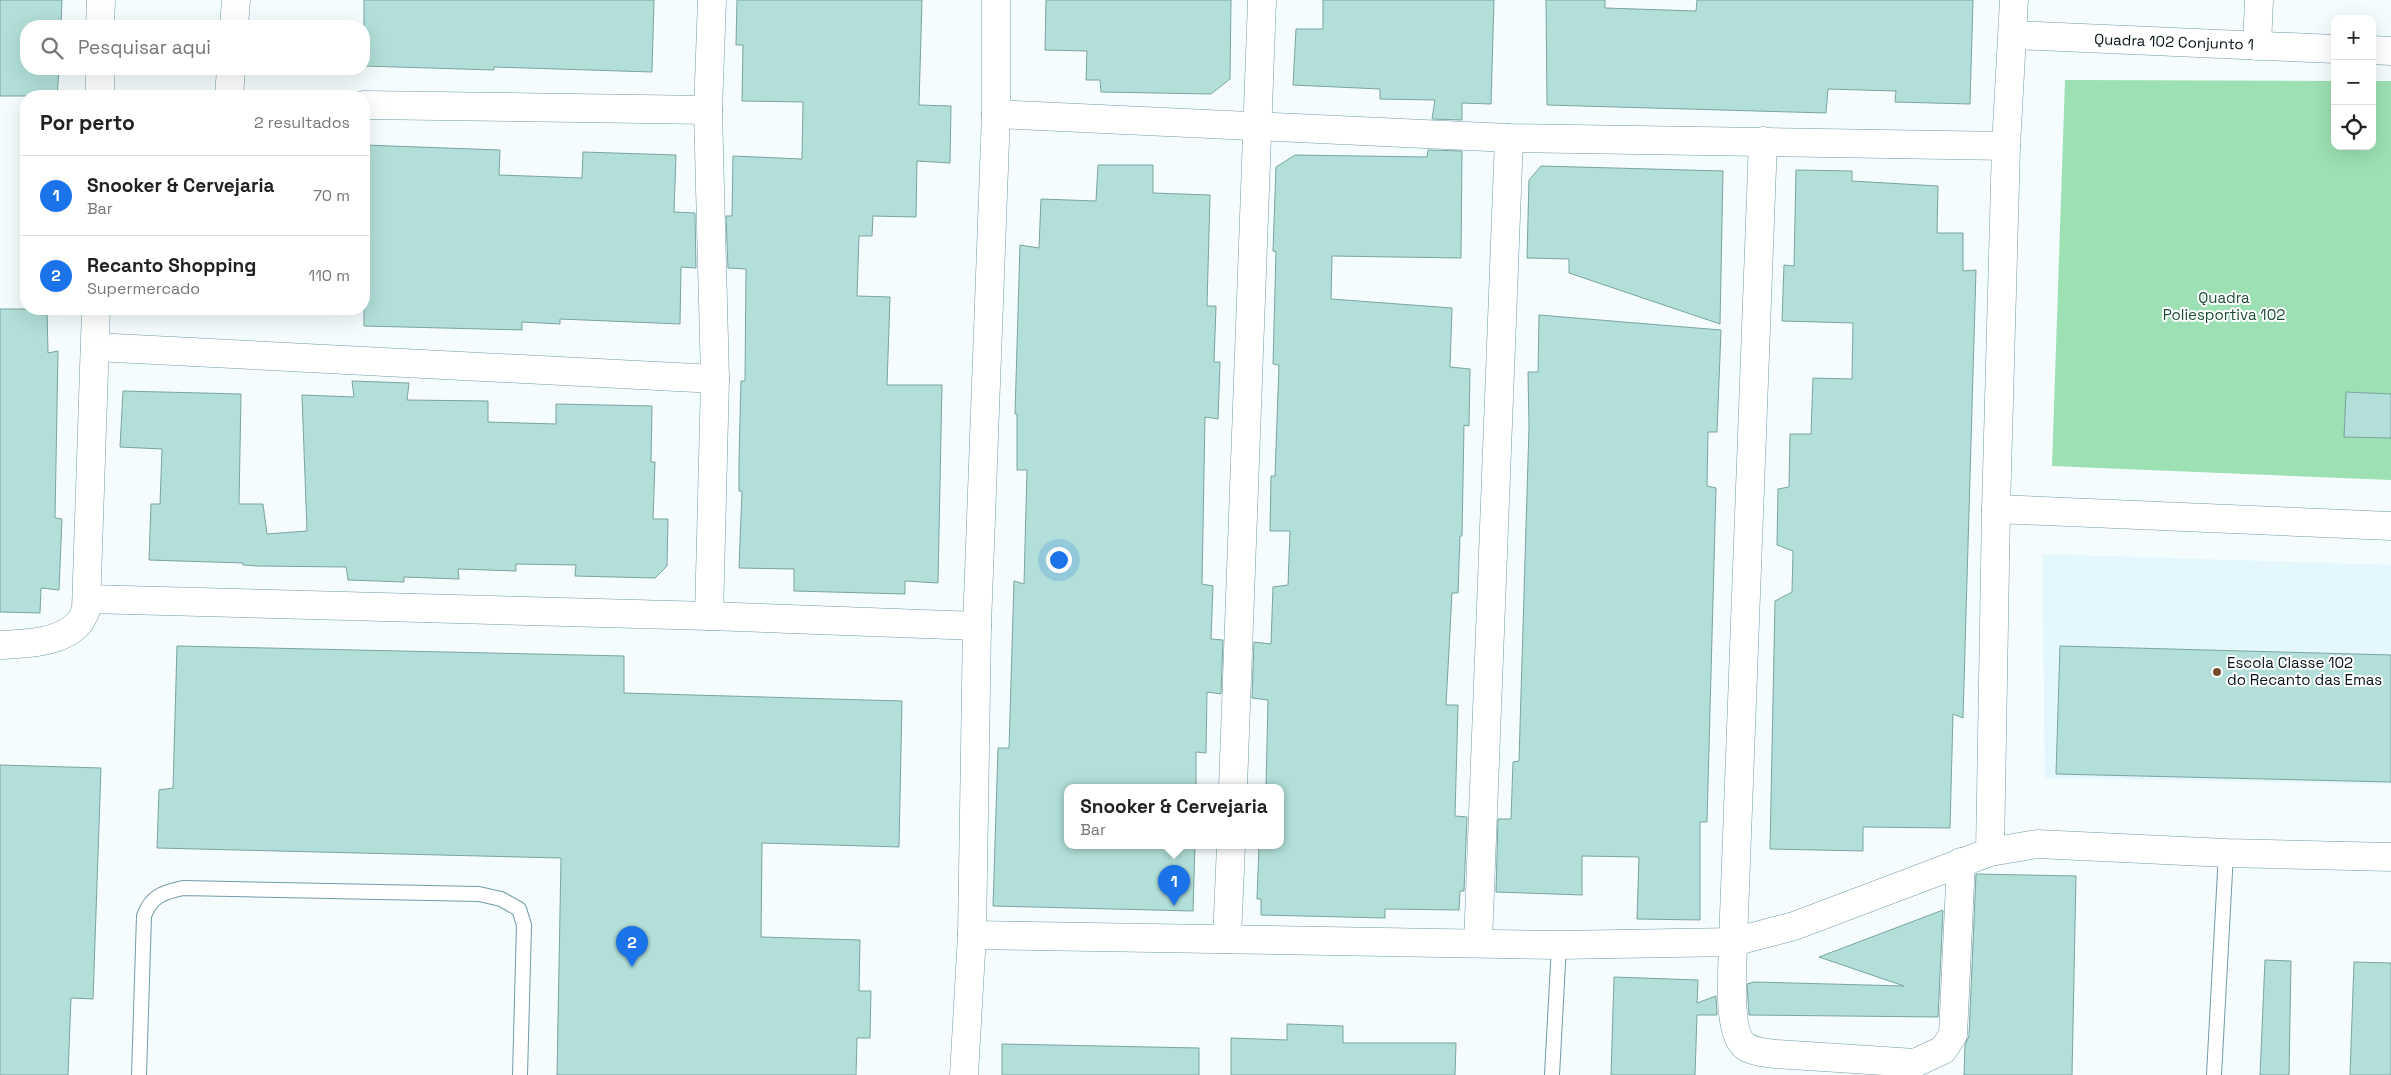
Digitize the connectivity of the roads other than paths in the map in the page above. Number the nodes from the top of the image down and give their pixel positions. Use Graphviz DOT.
graph roads {
  1 [pos="100,0"];
  2 [pos="236,0"];
  3 [pos="712,0"];
  4 [pos="996,0"];
  5 [pos="1262,0"];
  6 [pos="2014,0"];
  7 [pos="2259,0"];
  8 [pos="100,20"];
  9 [pos="234,20"];
  10 [pos="2012,36"];
  11 [pos="2257,46"];
  12 [pos="2331,49"];
  13 [pos="2376,50"];
  14 [pos="2391,51"];
  15 [pos="100,75"];
  16 [pos="230,75"];
  17 [pos="100,90"];
  18 [pos="229,90"];
  19 [pos="370,105"];
  20 [pos="708,110"];
  21 [pos="996,114"];
  22 [pos="1258,125"];
  23 [pos="1510,138"];
  24 [pos="1763,141"];
  25 [pos="2006,146"];
  26 [pos="96,315"];
  27 [pos="95,347"];
  28 [pos="715,380"];
  29 [pos="1996,509"];
  30 [pos="2391,526"];
  31 [pos="88,599"];
  32 [pos="709,616"];
  33 [pos="977,626"];
  34 [pos="0,645"];
  35 [pos="1233,784"];
  36 [pos="1231,849"];
  37 [pos="1990,852"];
  38 [pos="2226,853"];
  39 [pos="2391,857"];
  40 [pos="1961,862"];
  41 [pos="972,935"];
  42 [pos="1227,939"];
  43 [pos="1733,942"];
  44 [pos="1478,943"];
  45 [pos="1559,945"];
  46 [pos="139,1075"];
  47 [pos="520,1075"];
  48 [pos="964,1075"];
  49 [pos="1552,1075"];
  50 [pos="2214,1075"];
  1 -- 8 [label="street"];
  2 -- 9 [label="street"];
  3 -- 20 [label="street"];
  4 -- 21 [label="street"];
  5 -- 22 [label="street"];
  6 -- 10 [label="street"];
  7 -- 11 [label="street"];
  10 -- 11 [label="street, Quadra 102 Conjunto 1"];
  10 -- 25 [label="street"];
  11 -- 12 [label="street, Quadra 102 Conjunto 1"];
  13 -- 14 [label="street"];
  15 -- 17 [label="street"];
  16 -- 18 [label="street"];
  19 -- 20 [label="street"];
  20 -- 28 [label="street"];
  21 -- 22 [label="street"];
  21 -- 33 [label="street"];
  22 -- 23 [label="street"];
  22 -- 35 [label="street"];
  23 -- 24 [label="street"];
  23 -- 44 [label="street"];
  24 -- 25 [label="street"];
  24 -- 43 [label="street"];
  25 -- 29 [label="street"];
  26 -- 27 [label="street"];
  27 -- 28 [label="street"];
  27 -- 31 [label="street"];
  28 -- 32 [label="street"];
  29 -- 30 [label="street"];
  29 -- 37 [label="street"];
  31 -- 32 [label="street"];
  31 -- 34 [label="street"];
  32 -- 33 [label="street"];
  33 -- 41 [label="street"];
  36 -- 42 [label="street"];
  37 -- 38 [label="street"];
  37 -- 40 [label="street"];
  38 -- 39 [label="street"];
  38 -- 50 [label="lane"];
  40 -- 43 [label="street"];
  40 -- 43 [label="street"];
  41 -- 42 [label="street"];
  41 -- 48 [label="street"];
  42 -- 44 [label="street"];
  43 -- 45 [label="street"];
  44 -- 45 [label="street"];
  45 -- 49 [label="lane"];
  46 -- 47 [label="lane"];
}
